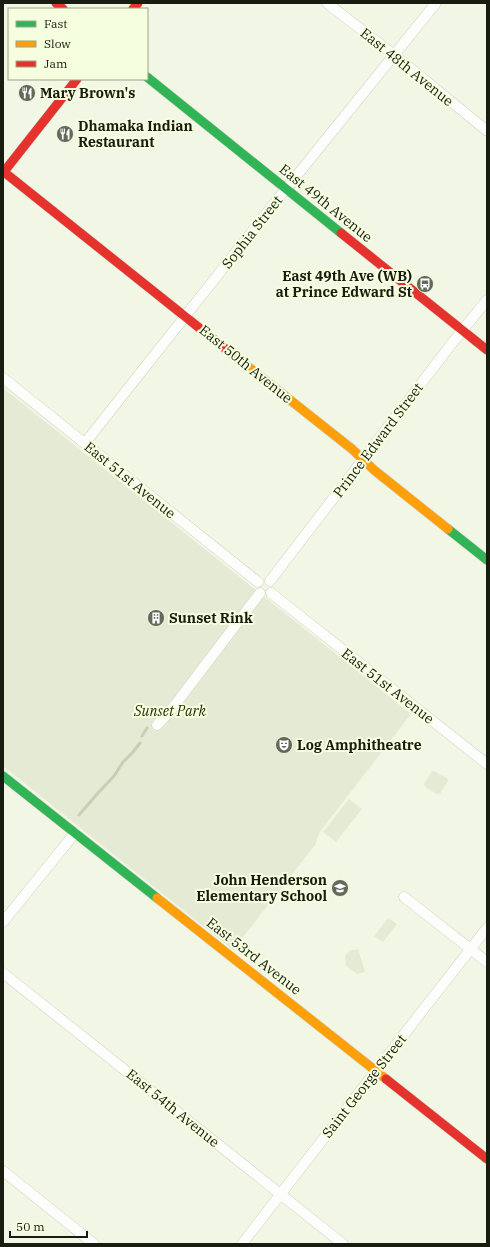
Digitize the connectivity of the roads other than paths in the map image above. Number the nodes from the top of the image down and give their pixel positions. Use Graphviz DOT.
graph roads {
  1 [pos="327,3"];
  2 [pos="436,3"];
  3 [pos="394,55"];
  4 [pos="148,78"];
  5 [pos="76,80"];
  6 [pos="487,131"];
  7 [pos="3,172"];
  8 [pos="286,189"];
  9 [pos="487,300"];
  10 [pos="186,316"];
  11 [pos="462,330"];
  12 [pos="487,350"];
  13 [pos="3,378"];
  14 [pos="85,443"];
  15 [pos="363,460"];
  16 [pos="487,560"];
  17 [pos="270,581"];
  18 [pos="258,582"];
  19 [pos="271,592"];
  20 [pos="260,593"];
  21 [pos="158,725"];
  22 [pos="487,764"];
  23 [pos="3,776"];
  24 [pos="75,833"];
  25 [pos="404,897"];
  26 [pos="3,922"];
  27 [pos="487,928"];
  28 [pos="471,949"];
  29 [pos="487,962"];
  30 [pos="3,972"];
  31 [pos="376,1071"];
  32 [pos="487,1159"];
  33 [pos="3,1171"];
  34 [pos="281,1194"];
  35 [pos="94,1244"];
  36 [pos="242,1244"];
  37 [pos="344,1244"];
  1 -- 3 [label="street, East 48th Avenue"];
  2 -- 3 [label="street, Sophia Street"];
  3 -- 6 [label="street, East 48th Avenue"];
  3 -- 8 [label="street, Sophia Street"];
  4 -- 8 [label="street, East 49th Avenue"];
  5 -- 7 [label="street"];
  7 -- 10 [label="street, East 50th Avenue"];
  8 -- 10 [label="street, Sophia Street"];
  8 -- 11 [label="street, East 49th Avenue"];
  9 -- 11 [label="street, Prince Edward Street"];
  10 -- 14 [label="street, Sophia Street"];
  10 -- 15 [label="street, East 50th Avenue"];
  11 -- 12 [label="street, East 49th Avenue"];
  11 -- 15 [label="street, Prince Edward Street"];
  13 -- 14 [label="street, East 51st Avenue"];
  14 -- 18 [label="street, East 51st Avenue"];
  15 -- 16 [label="street, East 50th Avenue"];
  15 -- 17 [label="street, Prince Edward Street"];
  17 -- 18 [label="street"];
  17 -- 19 [label="street"];
  18 -- 20 [label="street"];
  19 -- 20 [label="street"];
  19 -- 22 [label="street, East 51st Avenue"];
  20 -- 21 [label="street"];
  23 -- 24 [label="street, East 53rd Avenue"];
  24 -- 26 [label="street"];
  24 -- 31 [label="street, East 53rd Avenue"];
  25 -- 28 [label="street"];
  27 -- 28 [label="street, Saint George Street"];
  28 -- 29 [label="street"];
  28 -- 31 [label="street, Saint George Street"];
  30 -- 34 [label="street, East 54th Avenue"];
  31 -- 32 [label="street, East 53rd Avenue"];
  31 -- 34 [label="street, Saint George Street"];
  33 -- 35 [label="street"];
  34 -- 36 [label="street, Saint George Street"];
  34 -- 37 [label="street, East 54th Avenue"];
}
